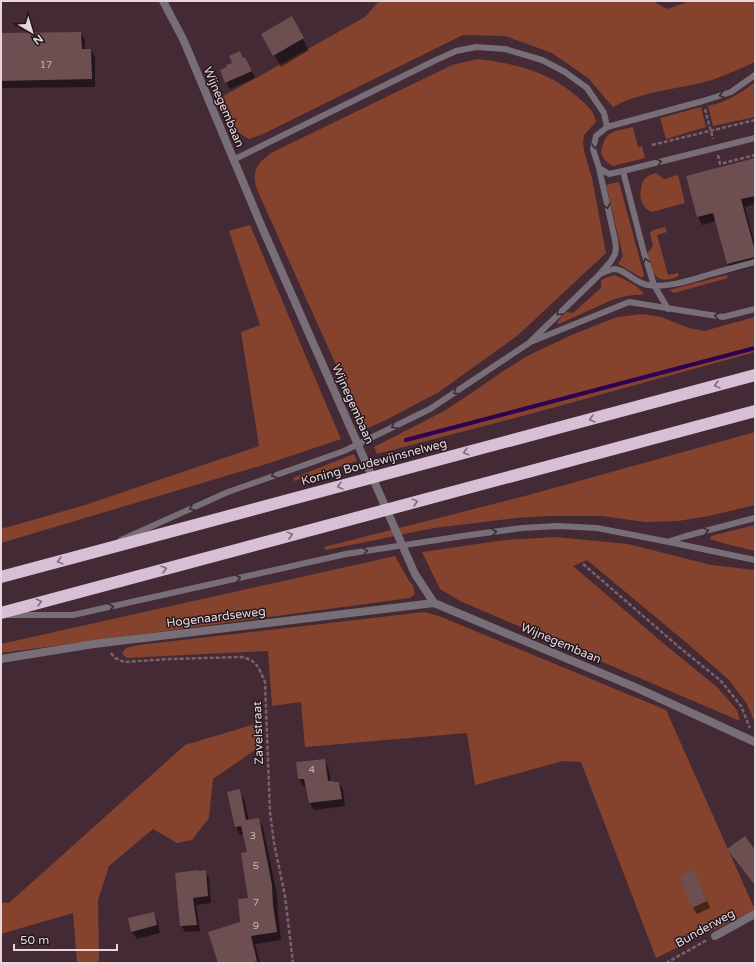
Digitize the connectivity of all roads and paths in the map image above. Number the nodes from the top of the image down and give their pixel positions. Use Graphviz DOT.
graph roads {
  1 [pos="163,1"];
  2 [pos="755,75"];
  3 [pos="755,120"];
  4 [pos="607,127"];
  5 [pos="755,138"];
  6 [pos="652,145"];
  7 [pos="234,160"];
  8 [pos="599,168"];
  9 [pos="623,171"];
  10 [pos="755,262"];
  11 [pos="599,274"];
  12 [pos="654,285"];
  13 [pos="668,309"];
  14 [pos="755,309"];
  15 [pos="529,343"];
  16 [pos="755,375"];
  17 [pos="755,412"];
  18 [pos="755,518"];
  19 [pos="669,542"];
  20 [pos="97,550"];
  21 [pos="755,560"];
  22 [pos="583,564"];
  23 [pos="1,577"];
  24 [pos="434,602"];
  25 [pos="1,614"];
  26 [pos="108,642"];
  27 [pos="1,659"];
  28 [pos="752,733"];
  29 [pos="755,742"];
  30 [pos="755,914"];
  31 [pos="715,936"];
  32 [pos="293,963"];
  33 [pos="666,963"];
  1 -- 7 [label="street, Wijnegembaan"];
  2 -- 4 [label="lane, one-way"];
  3 -- 6 [label="path"];
  4 -- 7 [label="lane"];
  4 -- 8 [label="lane, one-way"];
  9 -- 5 [label="lane, one-way"];
  7 -- 24 [label="street, Wijnegembaan"];
  8 -- 9 [label="lane"];
  8 -- 11 [label="lane, one-way"];
  12 -- 9 [label="lane, one-way"];
  10 -- 12 [label="lane"];
  11 -- 12 [label="lane"];
  11 -- 15 [label="lane, one-way"];
  12 -- 13 [label="lane"];
  14 -- 13 [label="lane, one-way"];
  13 -- 15 [label="lane"];
  15 -- 20 [label="lane, one-way"];
  16 -- 20 [label="highway, Koning Boudewijnsnelweg, one-way"];
  25 -- 17 [label="highway, one-way"];
  19 -- 18 [label="lane, one-way"];
  19 -- 21 [label="lane"];
  25 -- 19 [label="lane, one-way"];
  20 -- 23 [label="highway, Koning Boudewijnsnelweg, one-way"];
  22 -- 28 [label="path"];
  24 -- 26 [label="street, Hogenaardseweg"];
  24 -- 29 [label="street, Wijnegembaan"];
  26 -- 27 [label="street, Hogenaardseweg"];
  26 -- 32 [label="path, Zavelstraat"];
  30 -- 31 [label="street, Bunderweg"];
  31 -- 33 [label="path, Bunderweg"];
}
